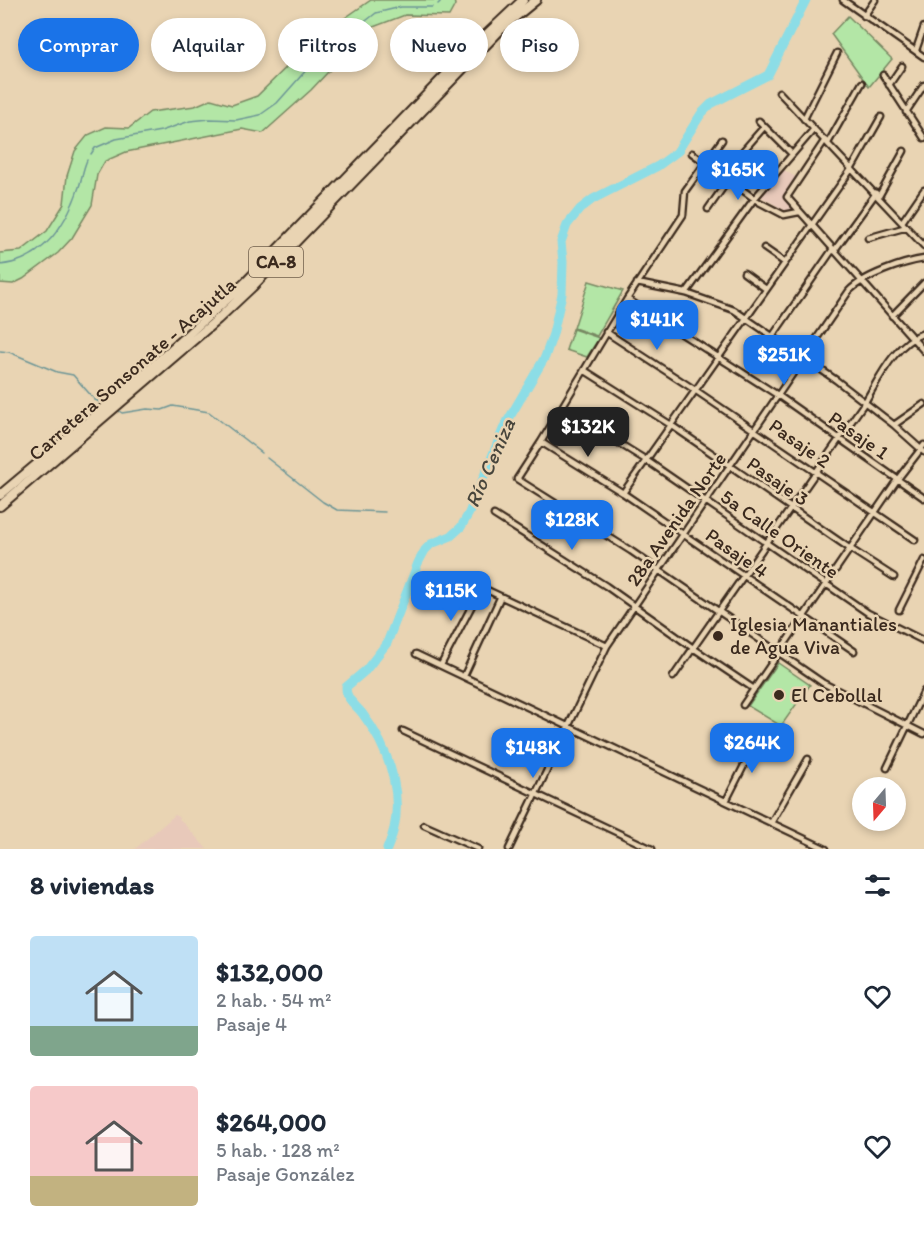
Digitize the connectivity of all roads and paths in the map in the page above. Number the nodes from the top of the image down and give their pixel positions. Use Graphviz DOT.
graph roads {
  1 [pos="524,0"];
  2 [pos="536,0"];
  3 [pos="843,0"];
  4 [pos="875,0"];
  5 [pos="864,16"];
  6 [pos="924,27"];
  7 [pos="915,50"];
  8 [pos="837,53"];
  9 [pos="924,57"];
  10 [pos="902,66"];
  11 [pos="883,75"];
  12 [pos="862,83"];
  13 [pos="889,85"];
  14 [pos="924,85"];
  15 [pos="779,92"];
  16 [pos="906,112"];
  17 [pos="881,117"];
  18 [pos="804,118"];
  19 [pos="759,121"];
  20 [pos="764,127"];
  21 [pos="814,129"];
  22 [pos="924,138"];
  23 [pos="722,140"];
  24 [pos="827,142"];
  25 [pos="904,151"];
  26 [pos="692,153"];
  27 [pos="792,154"];
  28 [pos="705,162"];
  29 [pos="852,168"];
  30 [pos="727,178"];
  31 [pos="924,190"];
  32 [pos="878,194"];
  33 [pos="754,199"];
  34 [pos="708,209"];
  35 [pos="799,212"];
  36 [pos="902,222"];
  37 [pos="811,225"];
  38 [pos="907,227"];
  39 [pos="868,238"];
  40 [pos="923,243"];
  41 [pos="764,248"];
  42 [pos="833,250"];
  43 [pos="924,259"];
  44 [pos="784,262"];
  45 [pos="744,273"];
  46 [pos="861,280"];
  47 [pos="924,283"];
  48 [pos="637,284"];
  49 [pos="765,289"];
  50 [pos="686,292"];
  51 [pos="627,299"];
  52 [pos="892,316"];
  53 [pos="746,317"];
  54 [pos="606,332"];
  55 [pos="924,333"];
  56 [pos="772,337"];
  57 [pos="912,337"];
  58 [pos="924,351"];
  59 [pos="717,357"];
  60 [pos="804,358"];
  61 [pos="584,370"];
  62 [pos="695,390"];
  63 [pos="779,396"];
  64 [pos="865,402"];
  65 [pos="924,404"];
  66 [pos="562,408"];
  67 [pos="671,425"];
  68 [pos="894,425"];
  69 [pos="756,431"];
  70 [pos="838,438"];
  71 [pos="541,442"];
  72 [pos="923,449"];
  73 [pos="646,460"];
  74 [pos="731,466"];
  75 [pos="815,472"];
  76 [pos="897,480"];
  77 [pos="623,493"];
  78 [pos="0,495"];
  79 [pos="924,498"];
  80 [pos="707,502"];
  81 [pos="0,506"];
  82 [pos="790,508"];
  83 [pos="875,513"];
  84 [pos="494,515"];
  85 [pos="684,535"];
  86 [pos="915,540"];
  87 [pos="765,543"];
  88 [pos="849,548"];
  89 [pos="924,560"];
  90 [pos="659,571"];
  91 [pos="743,576"];
  92 [pos="894,577"];
  93 [pos="471,583"];
  94 [pos="825,584"];
  95 [pos="481,588"];
  96 [pos="500,598"];
  97 [pos="633,607"];
  98 [pos="899,610"];
  99 [pos="718,612"];
  100 [pos="802,616"];
  101 [pos="924,641"];
  102 [pos="607,646"];
  103 [pos="693,648"];
  104 [pos="854,651"];
  105 [pos="778,652"];
  106 [pos="416,654"];
  107 [pos="441,665"];
  108 [pos="464,676"];
  109 [pos="673,677"];
  110 [pos="754,688"];
  111 [pos="924,691"];
  112 [pos="743,705"];
  113 [pos="908,725"];
  114 [pos="567,726"];
  115 [pos="403,731"];
  116 [pos="924,734"];
  117 [pos="759,735"];
  118 [pos="808,759"];
  119 [pos="887,768"];
  120 [pos="536,793"];
  121 [pos="726,801"];
  122 [pos="771,823"];
  123 [pos="424,825"];
  124 [pos="478,849"];
  125 [pos="509,849"];
  126 [pos="652,849"];
  127 [pos="826,849"];
  1 -- 78 [label="highway, CA-8"];
  2 -- 81 [label="highway, Carretera Sonsonate - Acajutla / CA-8"];
  3 -- 5 [label="street"];
  4 -- 5 [label="street"];
  5 -- 7 [label="street"];
  6 -- 7 [label="street"];
  7 -- 9 [label="street"];
  8 -- 18 [label="street"];
  10 -- 13 [label="street"];
  11 -- 13 [label="street"];
  12 -- 24 [label="street"];
  13 -- 16 [label="street"];
  14 -- 16 [label="street"];
  15 -- 18 [label="street"];
  16 -- 22 [label="street"];
  17 -- 29 [label="street"];
  18 -- 21 [label="street"];
  19 -- 20 [label="street"];
  20 -- 27 [label="street"];
  20 -- 30 [label="street"];
  21 -- 24 [label="street"];
  21 -- 27 [label="street"];
  23 -- 28 [label="street"];
  24 -- 29 [label="street"];
  24 -- 35 [label="street"];
  25 -- 32 [label="street"];
  26 -- 28 [label="street"];
  27 -- 33 [label="street"];
  28 -- 30 [label="street"];
  28 -- 48 [label="street"];
  29 -- 32 [label="street"];
  29 -- 37 [label="street"];
  30 -- 33 [label="street"];
  30 -- 34 [label="street"];
  31 -- 36 [label="street"];
  32 -- 36 [label="street"];
  32 -- 42 [label="street"];
  33 -- 35 [label="street"];
  33 -- 50 [label="street"];
  35 -- 37 [label="street"];
  36 -- 38 [label="street"];
  37 -- 42 [label="street"];
  37 -- 44 [label="street"];
  38 -- 39 [label="street"];
  38 -- 40 [label="street"];
  41 -- 44 [label="street"];
  42 -- 46 [label="street"];
  42 -- 56 [label="street"];
  43 -- 46 [label="street"];
  44 -- 49 [label="street"];
  45 -- 49 [label="street"];
  46 -- 52 [label="street"];
  46 -- 60 [label="street, 28a Avenida Norte"];
  47 -- 52 [label="street"];
  48 -- 50 [label="street"];
  48 -- 51 [label="street"];
  49 -- 53 [label="street"];
  50 -- 53 [label="street"];
  51 -- 54 [label="street"];
  51 -- 59 [label="street, Pasaje 1"];
  52 -- 57 [label="street"];
  53 -- 56 [label="street"];
  53 -- 59 [label="street"];
  54 -- 61 [label="street"];
  54 -- 62 [label="street, Pasaje 2"];
  55 -- 57 [label="street"];
  56 -- 60 [label="street"];
  57 -- 58 [label="street"];
  57 -- 64 [label="street"];
  59 -- 62 [label="street"];
  59 -- 63 [label="street, Pasaje 1"];
  60 -- 63 [label="street, 28a Avenida Norte"];
  60 -- 64 [label="street"];
  61 -- 66 [label="street"];
  61 -- 67 [label="street, Pasaje 3"];
  62 -- 67 [label="street"];
  62 -- 69 [label="street, Pasaje 2"];
  63 -- 69 [label="street, 28a Avenida Norte"];
  63 -- 70 [label="street, Pasaje 1"];
  64 -- 68 [label="street"];
  64 -- 70 [label="street"];
  65 -- 68 [label="street"];
  66 -- 71 [label="street"];
  66 -- 73 [label="street, 5a Calle Oriente"];
  67 -- 73 [label="street"];
  67 -- 74 [label="street, Pasaje 3"];
  68 -- 72 [label="street"];
  69 -- 74 [label="street, 28a Avenida Norte"];
  69 -- 75 [label="street, Pasaje 2"];
  70 -- 75 [label="street"];
  70 -- 76 [label="street, Pasaje 1"];
  71 -- 77 [label="street, Pasaje 4"];
  71 -- 90 [label="street"];
  72 -- 76 [label="street"];
  73 -- 77 [label="street"];
  73 -- 80 [label="street, 5a Calle Oriente"];
  74 -- 80 [label="street, 28a Avenida Norte"];
  74 -- 82 [label="street, Pasaje 3"];
  75 -- 82 [label="street"];
  75 -- 83 [label="street, Pasaje 2"];
  76 -- 79 [label="street, Pasaje 1"];
  76 -- 83 [label="street"];
  77 -- 85 [label="street, Pasaje 4"];
  80 -- 85 [label="street, 28a Avenida Norte"];
  80 -- 87 [label="street, 5a Calle Oriente"];
  82 -- 87 [label="street"];
  82 -- 88 [label="street, Pasaje 3"];
  83 -- 86 [label="street, Pasaje 2"];
  83 -- 88 [label="street"];
  84 -- 97 [label="street"];
  85 -- 90 [label="street, 28a Avenida Norte"];
  85 -- 91 [label="street, Pasaje 4"];
  87 -- 91 [label="street"];
  87 -- 94 [label="street, 5a Calle Oriente"];
  88 -- 92 [label="street, Pasaje 3"];
  88 -- 94 [label="street"];
  89 -- 98 [label="street"];
  90 -- 97 [label="street, 28a Avenida Norte"];
  90 -- 99 [label="street"];
  91 -- 99 [label="street"];
  91 -- 100 [label="street, Pasaje 4"];
  93 -- 95 [label="street"];
  94 -- 100 [label="street"];
  94 -- 101 [label="street, 5a Calle Oriente"];
  95 -- 96 [label="street"];
  95 -- 107 [label="street"];
  96 -- 102 [label="street"];
  96 -- 108 [label="street"];
  97 -- 102 [label="street, 28a Avenida Norte"];
  97 -- 103 [label="street"];
  99 -- 103 [label="street"];
  99 -- 105 [label="street"];
  100 -- 104 [label="street, Pasaje 4"];
  100 -- 105 [label="street"];
  102 -- 114 [label="street, 28a Avenida Norte"];
  103 -- 109 [label="street"];
  103 -- 110 [label="street"];
  105 -- 110 [label="street"];
  105 -- 113 [label="street"];
  106 -- 107 [label="street"];
  107 -- 108 [label="street"];
  108 -- 114 [label="street"];
  110 -- 112 [label="street"];
  111 -- 113 [label="street"];
  113 -- 116 [label="street"];
  113 -- 119 [label="street"];
  114 -- 120 [label="street, 28a Avenida Norte"];
  114 -- 121 [label="street"];
  115 -- 120 [label="street"];
  117 -- 121 [label="street"];
  118 -- 122 [label="street"];
  120 -- 125 [label="street, 28a Avenida Norte"];
  120 -- 126 [label="street"];
  121 -- 122 [label="street"];
  122 -- 127 [label="street"];
  123 -- 124 [label="street"];
}
